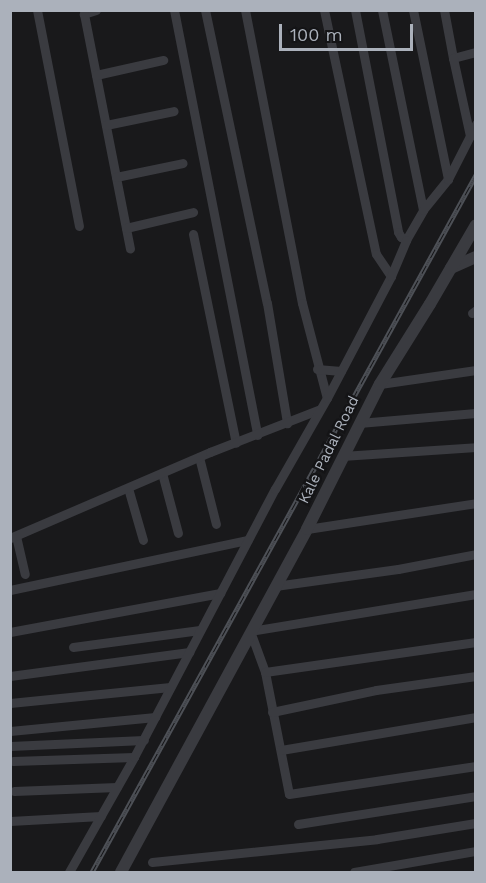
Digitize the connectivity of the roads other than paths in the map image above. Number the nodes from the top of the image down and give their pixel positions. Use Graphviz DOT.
graph roads {
  1 [pos="37,10"];
  2 [pos="96,10"];
  3 [pos="174,10"];
  4 [pos="205,10"];
  5 [pos="245,10"];
  6 [pos="324,10"];
  7 [pos="355,10"];
  8 [pos="382,10"];
  9 [pos="413,10"];
  10 [pos="444,10"];
  11 [pos="476,52"];
  12 [pos="453,58"];
  13 [pos="163,60"];
  14 [pos="96,75"];
  15 [pos="174,111"];
  16 [pos="476,124"];
  17 [pos="106,126"];
  18 [pos="470,136"];
  19 [pos="183,163"];
  20 [pos="116,177"];
  21 [pos="448,179"];
  22 [pos="423,210"];
  23 [pos="193,212"];
  24 [pos="476,225"];
  25 [pos="79,226"];
  26 [pos="126,228"];
  27 [pos="193,234"];
  28 [pos="406,240"];
  29 [pos="130,249"];
  30 [pos="476,257"];
  31 [pos="451,268"];
  32 [pos="392,276"];
  33 [pos="317,369"];
  34 [pos="476,370"];
  35 [pos="341,371"];
  36 [pos="380,384"];
  37 [pos="327,398"];
  38 [pos="318,410"];
  39 [pos="476,414"];
  40 [pos="287,423"];
  41 [pos="359,423"];
  42 [pos="257,435"];
  43 [pos="236,443"];
  44 [pos="476,447"];
  45 [pos="342,456"];
  46 [pos="199,457"];
  47 [pos="162,473"];
  48 [pos="128,488"];
  49 [pos="476,503"];
  50 [pos="216,524"];
  51 [pos="307,529"];
  52 [pos="178,533"];
  53 [pos="12,537"];
  54 [pos="143,540"];
  55 [pos="248,540"];
  56 [pos="476,554"];
  57 [pos="25,574"];
  58 [pos="274,586"];
  59 [pos="10,590"];
  60 [pos="220,593"];
  61 [pos="476,594"];
  62 [pos="200,630"];
  63 [pos="250,631"];
  64 [pos="10,632"];
  65 [pos="476,642"];
  66 [pos="73,647"];
  67 [pos="189,652"];
  68 [pos="265,672"];
  69 [pos="10,676"];
  70 [pos="476,676"];
  71 [pos="170,687"];
  72 [pos="10,703"];
  73 [pos="272,712"];
  74 [pos="155,717"];
  75 [pos="476,717"];
  76 [pos="10,731"];
  77 [pos="144,740"];
  78 [pos="10,746"];
  79 [pos="281,750"];
  80 [pos="134,756"];
  81 [pos="13,761"];
  82 [pos="476,766"];
  83 [pos="117,787"];
  84 [pos="14,791"];
  85 [pos="476,796"];
  86 [pos="101,816"];
  87 [pos="10,821"];
  88 [pos="476,823"];
  89 [pos="298,824"];
  90 [pos="476,851"];
  91 [pos="152,862"];
  92 [pos="69,873"];
  93 [pos="121,873"];
  94 [pos="354,873"];
  1 -- 25 [label="street"];
  2 -- 14 [label="street"];
  3 -- 42 [label="street"];
  4 -- 40 [label="street"];
  5 -- 33 [label="street"];
  6 -- 32 [label="street"];
  7 -- 28 [label="street"];
  8 -- 22 [label="street"];
  9 -- 21 [label="street"];
  10 -- 12 [label="street"];
  11 -- 12 [label="street"];
  12 -- 18 [label="street"];
  13 -- 14 [label="street"];
  14 -- 17 [label="street"];
  15 -- 17 [label="street"];
  16 -- 18 [label="street"];
  17 -- 20 [label="street"];
  18 -- 21 [label="street"];
  19 -- 20 [label="street"];
  20 -- 26 [label="street"];
  21 -- 22 [label="street"];
  22 -- 28 [label="street"];
  23 -- 26 [label="street"];
  24 -- 31 [label="street, Kale Padal Road"];
  26 -- 29 [label="street"];
  27 -- 43 [label="street"];
  28 -- 32 [label="street"];
  30 -- 31 [label="street"];
  31 -- 36 [label="street, Kale Padal Road"];
  32 -- 35 [label="street"];
  33 -- 35 [label="street"];
  33 -- 37 [label="street"];
  34 -- 36 [label="street"];
  35 -- 37 [label="street"];
  36 -- 41 [label="street, Kale Padal Road"];
  37 -- 38 [label="street"];
  38 -- 40 [label="street"];
  38 -- 55 [label="street"];
  39 -- 41 [label="street"];
  40 -- 42 [label="street"];
  41 -- 45 [label="street, Kale Padal Road"];
  42 -- 43 [label="street"];
  43 -- 46 [label="street"];
  44 -- 45 [label="street"];
  45 -- 51 [label="street, Kale Padal Road"];
  46 -- 47 [label="street"];
  46 -- 50 [label="street"];
  47 -- 48 [label="street"];
  47 -- 52 [label="street"];
  48 -- 53 [label="street"];
  48 -- 54 [label="street"];
  49 -- 51 [label="street"];
  51 -- 58 [label="street, Kale Padal Road"];
  53 -- 57 [label="street"];
  55 -- 59 [label="street"];
  55 -- 60 [label="street"];
  56 -- 58 [label="street"];
  58 -- 63 [label="street, Kale Padal Road"];
  60 -- 62 [label="street"];
  60 -- 64 [label="street"];
  61 -- 63 [label="street"];
  62 -- 66 [label="street"];
  62 -- 67 [label="street"];
  63 -- 68 [label="street"];
  63 -- 93 [label="street, Kale Padal Road"];
  65 -- 68 [label="street"];
  67 -- 69 [label="street"];
  67 -- 71 [label="street"];
  68 -- 73 [label="street"];
  70 -- 73 [label="street"];
  71 -- 72 [label="street"];
  71 -- 74 [label="street"];
  73 -- 79 [label="street"];
  74 -- 76 [label="street"];
  74 -- 77 [label="street"];
  75 -- 79 [label="street"];
  77 -- 78 [label="street"];
  77 -- 80 [label="street"];
  79 -- 82 [label="street"];
  80 -- 81 [label="street"];
  80 -- 83 [label="street"];
  83 -- 84 [label="street"];
  83 -- 86 [label="street"];
  85 -- 89 [label="street"];
  86 -- 87 [label="street"];
  86 -- 92 [label="street"];
  88 -- 91 [label="street"];
  90 -- 94 [label="street"];
}
